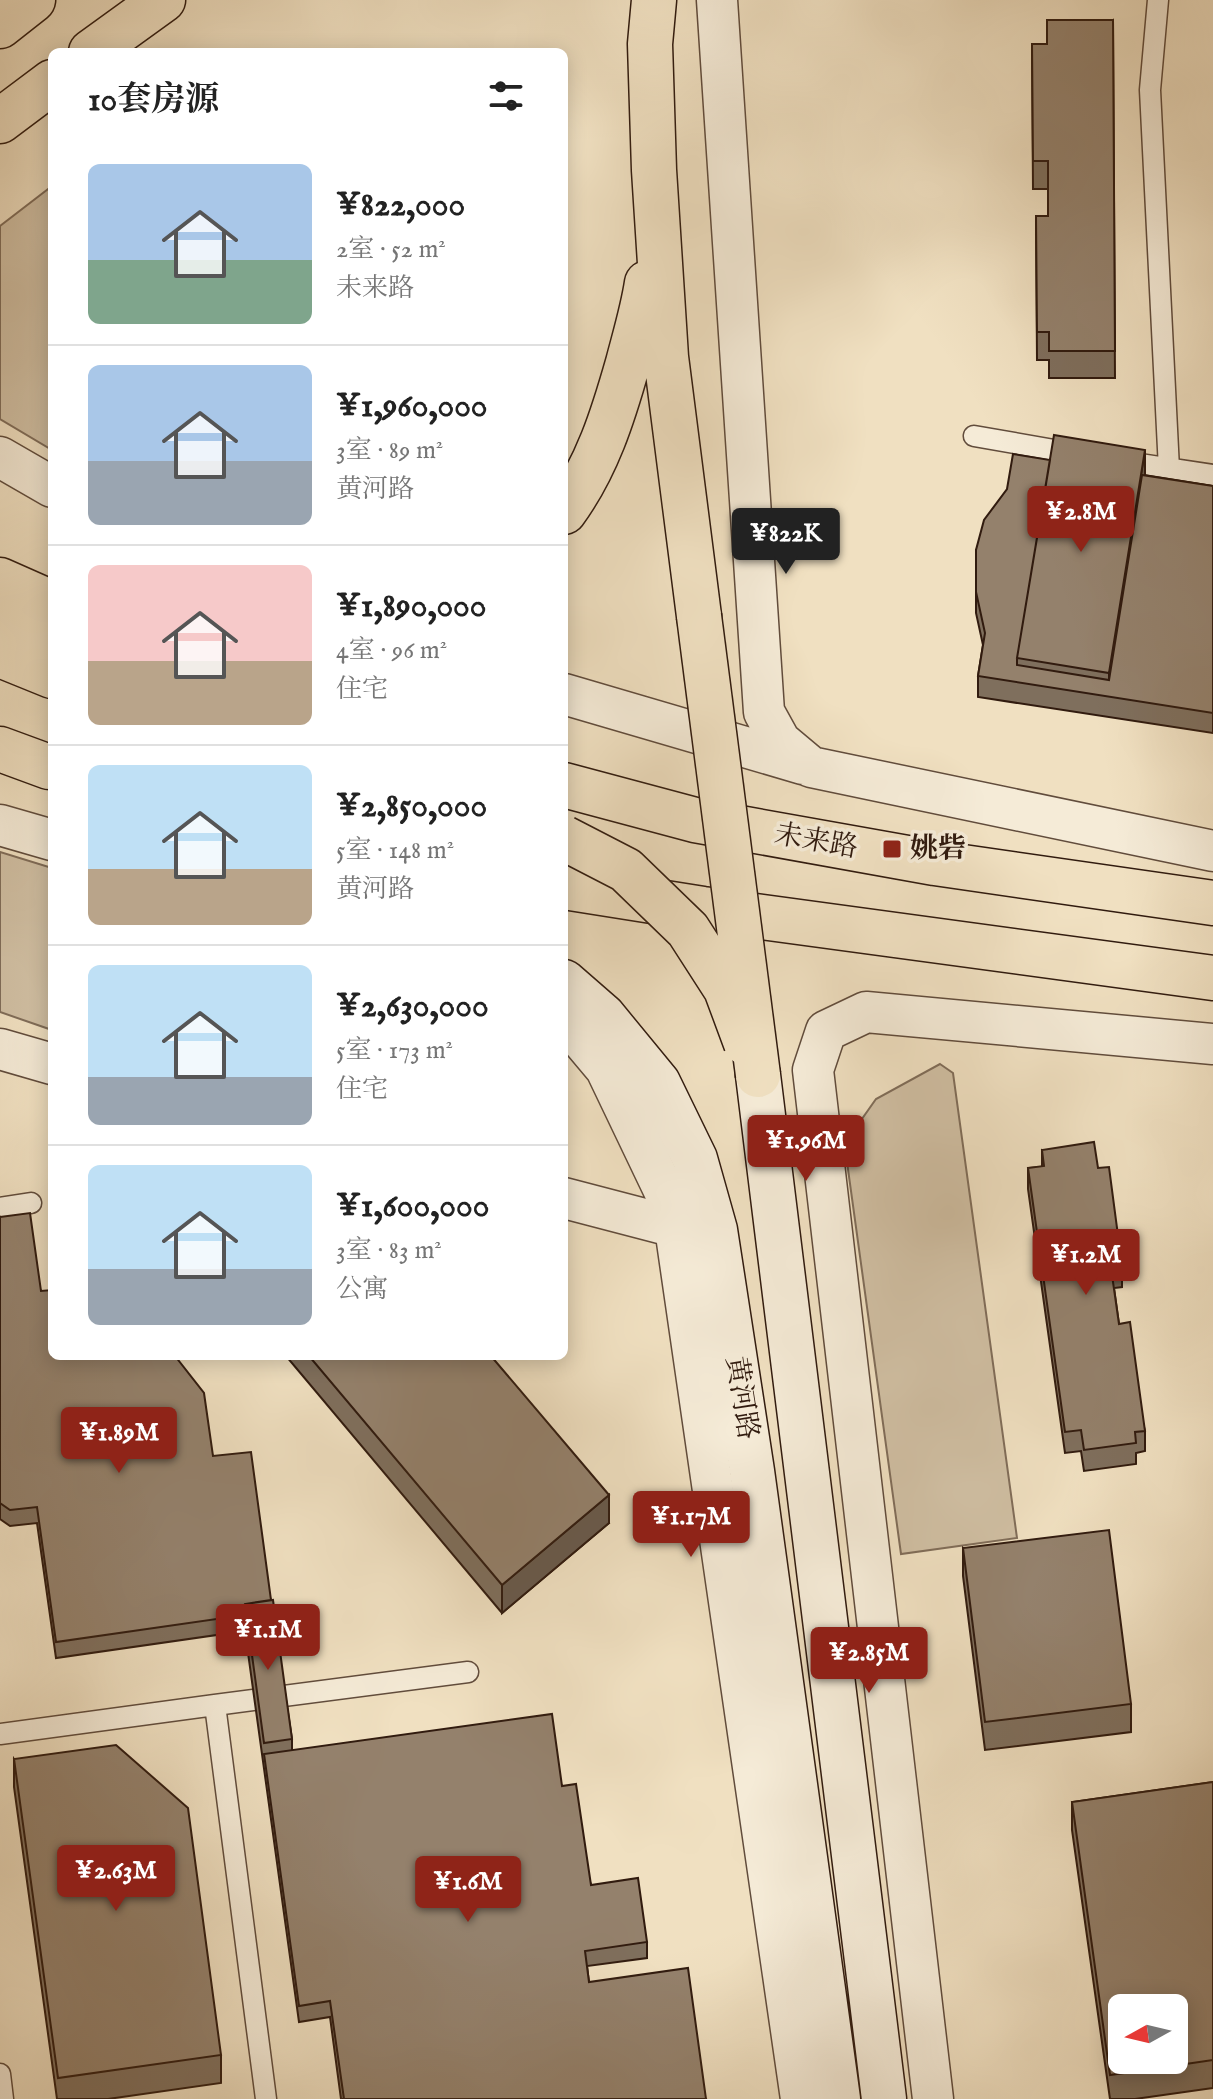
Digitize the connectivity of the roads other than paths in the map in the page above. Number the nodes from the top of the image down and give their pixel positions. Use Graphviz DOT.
graph roads {
  1 [pos="33,0"];
  2 [pos="163,0"];
  3 [pos="654,0"];
  4 [pos="717,0"];
  5 [pos="1158,0"];
  6 [pos="0,26"];
  7 [pos="97,48"];
  8 [pos="48,85"];
  9 [pos="48,111"];
  10 [pos="0,121"];
  11 [pos="0,132"];
  12 [pos="657,209"];
  13 [pos="974,436"];
  14 [pos="0,457"];
  15 [pos="1169,469"];
  16 [pos="1213,475"];
  17 [pos="48,485"];
  18 [pos="568,506"];
  19 [pos="0,580"];
  20 [pos="48,601"];
  21 [pos="0,620"];
  22 [pos="48,643"];
  23 [pos="0,655"];
  24 [pos="48,674"];
  25 [pos="568,695"];
  26 [pos="0,747"];
  27 [pos="48,766"];
  28 [pos="811,767"];
  29 [pos="568,786"];
  30 [pos="0,825"];
  31 [pos="48,839"];
  32 [pos="568,840"];
  33 [pos="1213,851"];
  34 [pos="568,888"];
  35 [pos="1213,903"];
  36 [pos="1213,978"];
  37 [pos="568,985"];
  38 [pos="568,1024"];
  39 [pos="1213,1044"];
  40 [pos="0,1049"];
  41 [pos="48,1063"];
  42 [pos="758,1075"];
  43 [pos="568,1199"];
  44 [pos="31,1203"];
  45 [pos="0,1208"];
  46 [pos="675,1227"];
  47 [pos="468,1672"];
  48 [pos="215,1705"];
  49 [pos="0,1734"];
  50 [pos="0,2074"];
  51 [pos="3,2099"];
  52 [pos="266,2099"];
  53 [pos="801,2099"];
  54 [pos="838,2099"];
  55 [pos="884,2099"];
  56 [pos="933,2099"];
  1 -- 6 [label="main road"];
  2 -- 7 [label="main road"];
  3 -- 12 [label="main road"];
  4 -- 28 [label="street"];
  5 -- 15 [label="lane"];
  8 -- 10 [label="main road"];
  9 -- 11 [label="main road"];
  12 -- 18 [label="main road"];
  12 -- 42 [label="main road, bridge"];
  13 -- 15 [label="lane"];
  14 -- 17 [label="street"];
  15 -- 16 [label="lane"];
  19 -- 20 [label="main road"];
  21 -- 22 [label="main road"];
  23 -- 24 [label="main road"];
  25 -- 28 [label="street"];
  26 -- 27 [label="main road"];
  28 -- 33 [label="street"];
  29 -- 35 [label="main road, 未来路"];
  30 -- 31 [label="street"];
  32 -- 42 [label="main road, bridge"];
  34 -- 36 [label="main road"];
  37 -- 54 [label="main road, 黄河路"];
  38 -- 46 [label="street"];
  39 -- 56 [label="street"];
  40 -- 41 [label="street"];
  42 -- 55 [label="main road, 黄河路"];
  43 -- 46 [label="street"];
  44 -- 45 [label="lane"];
  46 -- 53 [label="street"];
  47 -- 48 [label="lane"];
  48 -- 49 [label="lane"];
  48 -- 52 [label="lane"];
  50 -- 51 [label="lane"];
}
